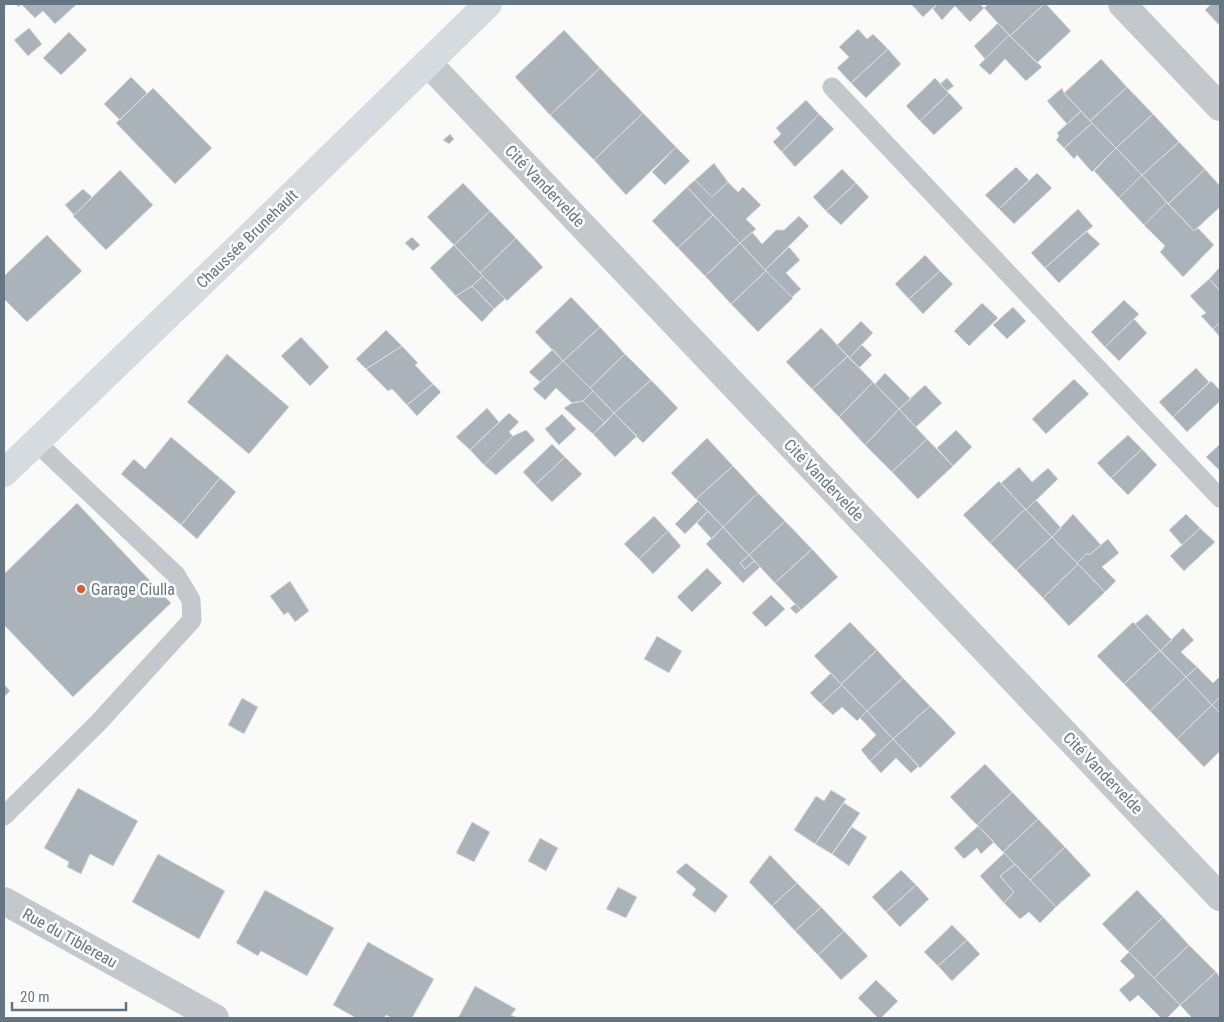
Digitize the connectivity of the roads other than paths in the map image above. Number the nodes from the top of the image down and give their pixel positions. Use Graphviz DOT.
graph roads {
  1 [pos="488,4"];
  2 [pos="1122,4"];
  3 [pos="428,63"];
  4 [pos="832,87"];
  5 [pos="1220,107"];
  6 [pos="36,442"];
  7 [pos="4,473"];
  8 [pos="1220,498"];
  9 [pos="4,816"];
  10 [pos="1220,897"];
  11 [pos="4,901"];
  12 [pos="215,1018"];
  1 -- 3 [label="main road, Chaussée Brunehault"];
  2 -- 5 [label="street"];
  3 -- 6 [label="main road, Chaussée Brunehault"];
  3 -- 10 [label="street, Cité Vandervelde"];
  4 -- 8 [label="lane"];
  6 -- 7 [label="main road, Chaussée Brunehault"];
  6 -- 9 [label="lane"];
  11 -- 12 [label="street, Rue du Tiblereau"];
}
